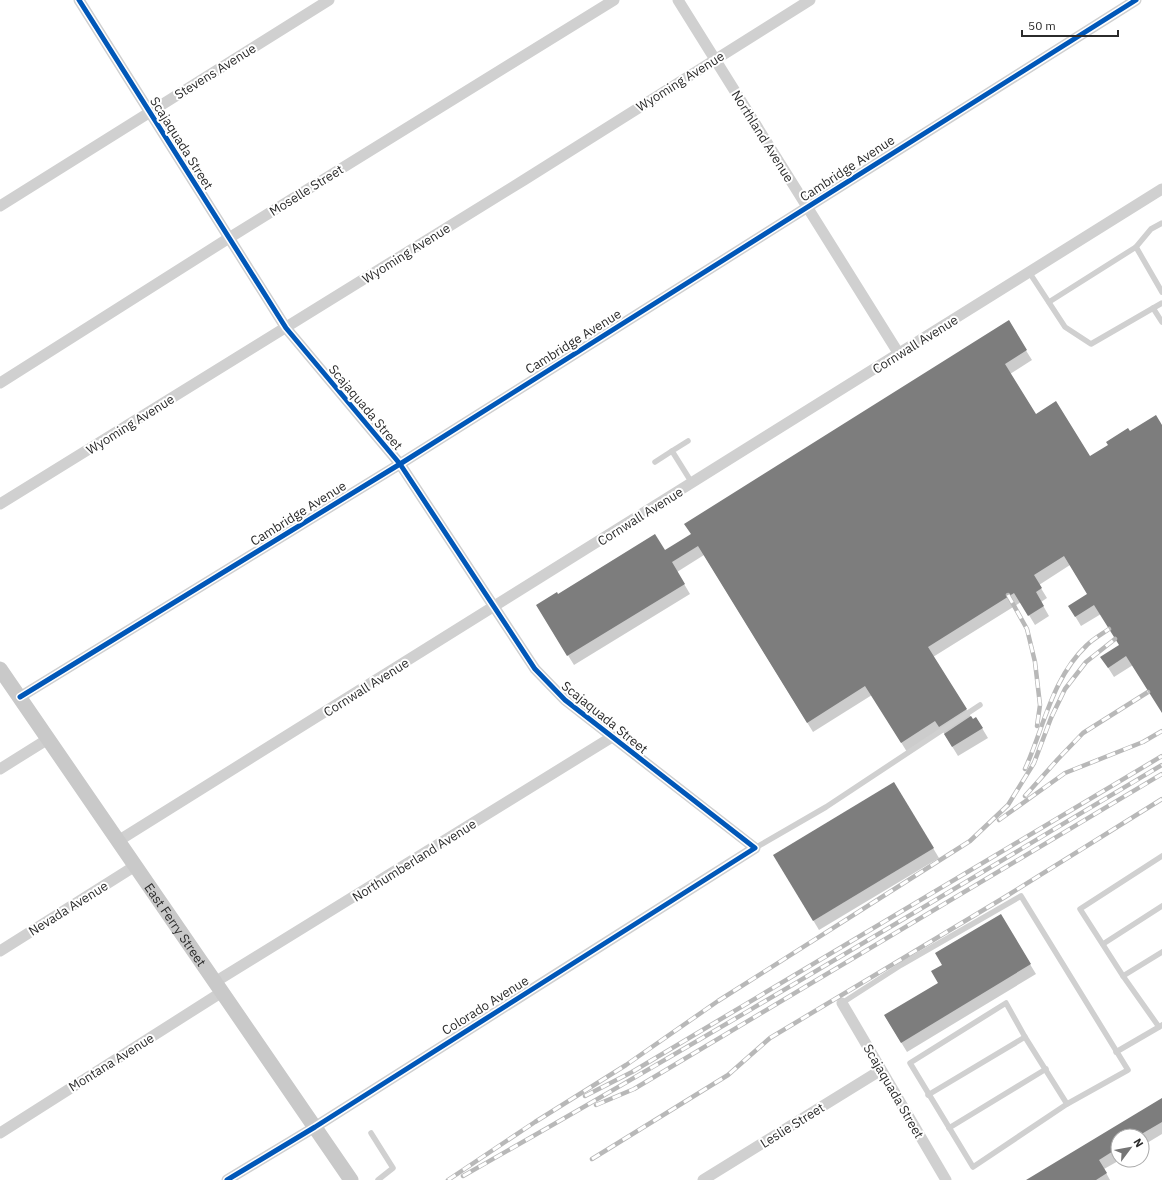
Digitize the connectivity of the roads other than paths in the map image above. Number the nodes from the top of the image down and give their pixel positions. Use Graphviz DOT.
graph roads {
  1 [pos="79,0"];
  2 [pos="329,0"];
  3 [pos="614,0"];
  4 [pos="678,0"];
  5 [pos="810,0"];
  6 [pos="1136,0"];
  7 [pos="715,60"];
  8 [pos="149,113"];
  9 [pos="1162,189"];
  10 [pos="0,206"];
  11 [pos="807,207"];
  12 [pos="1162,223"];
  13 [pos="229,238"];
  14 [pos="1136,247"];
  15 [pos="1029,272"];
  16 [pos="1162,292"];
  17 [pos="1049,302"];
  18 [pos="1162,303"];
  19 [pos="1153,308"];
  20 [pos="1162,322"];
  21 [pos="286,328"];
  22 [pos="899,354"];
  23 [pos="0,382"];
  24 [pos="688,441"];
  25 [pos="672,451"];
  26 [pos="656,462"];
  27 [pos="400,464"];
  28 [pos="692,483"];
  29 [pos="0,504"];
  30 [pos="495,607"];
  31 [pos="0,669"];
  32 [pos="20,698"];
  33 [pos="980,705"];
  34 [pos="612,737"];
  35 [pos="48,739"];
  36 [pos="0,769"];
  37 [pos="118,841"];
  38 [pos="755,848"];
  39 [pos="1162,856"];
  40 [pos="135,866"];
  41 [pos="1162,906"];
  42 [pos="1103,944"];
  43 [pos="0,951"];
  44 [pos="1162,952"];
  45 [pos="1123,976"];
  46 [pos="219,987"];
  47 [pos="842,1003"];
  48 [pos="1160,1026"];
  49 [pos="1025,1037"];
  50 [pos="1116,1052"];
  51 [pos="1046,1069"];
  52 [pos="881,1070"];
  53 [pos="928,1095"];
  54 [pos="1067,1104"];
  55 [pos="315,1126"];
  56 [pos="949,1128"];
  57 [pos="0,1133"];
  58 [pos="371,1133"];
  59 [pos="227,1180"];
  60 [pos="351,1180"];
  61 [pos="378,1180"];
  62 [pos="703,1180"];
  63 [pos="946,1180"];
  1 -- 8 [label="street, Scajaquada Street"];
  2 -- 8 [label="street, Stevens Avenue"];
  3 -- 13 [label="street, Moselle Street"];
  4 -- 7 [label="street, Northland Avenue"];
  5 -- 7 [label="street, Wyoming Avenue"];
  6 -- 11 [label="street, Cambridge Avenue"];
  7 -- 11 [label="street, Northland Avenue"];
  7 -- 21 [label="street, Wyoming Avenue"];
  8 -- 10 [label="street, Stevens Avenue"];
  8 -- 13 [label="street, Scajaquada Street"];
  9 -- 15 [label="street, Cornwall Avenue"];
  11 -- 22 [label="street, Northland Avenue"];
  11 -- 27 [label="street, Cambridge Avenue"];
  12 -- 14 [label="lane"];
  13 -- 21 [label="street, Scajaquada Street"];
  13 -- 23 [label="street, Moselle Street"];
  14 -- 16 [label="lane"];
  14 -- 17 [label="lane"];
  15 -- 17 [label="lane"];
  15 -- 22 [label="street, Cornwall Avenue"];
  17 -- 19 [label="lane"];
  18 -- 19 [label="lane"];
  19 -- 20 [label="lane"];
  21 -- 27 [label="street, Scajaquada Street"];
  21 -- 29 [label="street, Wyoming Avenue"];
  22 -- 28 [label="street, Cornwall Avenue"];
  24 -- 25 [label="lane"];
  25 -- 26 [label="lane"];
  25 -- 28 [label="lane"];
  27 -- 30 [label="street, Scajaquada Street"];
  27 -- 32 [label="street, Cambridge Avenue"];
  28 -- 30 [label="street, Cornwall Avenue"];
  30 -- 34 [label="street, Scajaquada Street"];
  30 -- 37 [label="street, Cornwall Avenue"];
  31 -- 32 [label="street, East Ferry Street"];
  32 -- 35 [label="street, East Ferry Street"];
  33 -- 38 [label="lane"];
  34 -- 38 [label="street, Scajaquada Street"];
  34 -- 46 [label="street, Northumberland Avenue"];
  35 -- 36 [label="street"];
  35 -- 37 [label="street, East Ferry Street"];
  37 -- 40 [label="street, East Ferry Street"];
  38 -- 55 [label="street, Colorado Avenue"];
  39 -- 42 [label="lane"];
  40 -- 43 [label="street, Nevada Avenue"];
  40 -- 46 [label="street, East Ferry Street"];
  41 -- 42 [label="lane"];
  42 -- 45 [label="lane"];
  44 -- 45 [label="lane"];
  45 -- 48 [label="lane"];
  46 -- 55 [label="street, East Ferry Street"];
  46 -- 57 [label="street, Montana Avenue"];
  47 -- 50 [label="lane"];
  47 -- 52 [label="street, Scajaquada Street"];
  48 -- 50 [label="lane"];
  49 -- 51 [label="lane"];
  49 -- 53 [label="lane"];
  49 -- 53 [label="lane"];
  50 -- 54 [label="lane"];
  51 -- 54 [label="lane"];
  51 -- 56 [label="lane"];
  52 -- 62 [label="street, Leslie Street"];
  52 -- 63 [label="street, Scajaquada Street"];
  53 -- 56 [label="lane"];
  54 -- 56 [label="lane"];
  55 -- 59 [label="street, Colorado Avenue"];
  55 -- 60 [label="street, East Ferry Street"];
  58 -- 61 [label="lane"];
}
